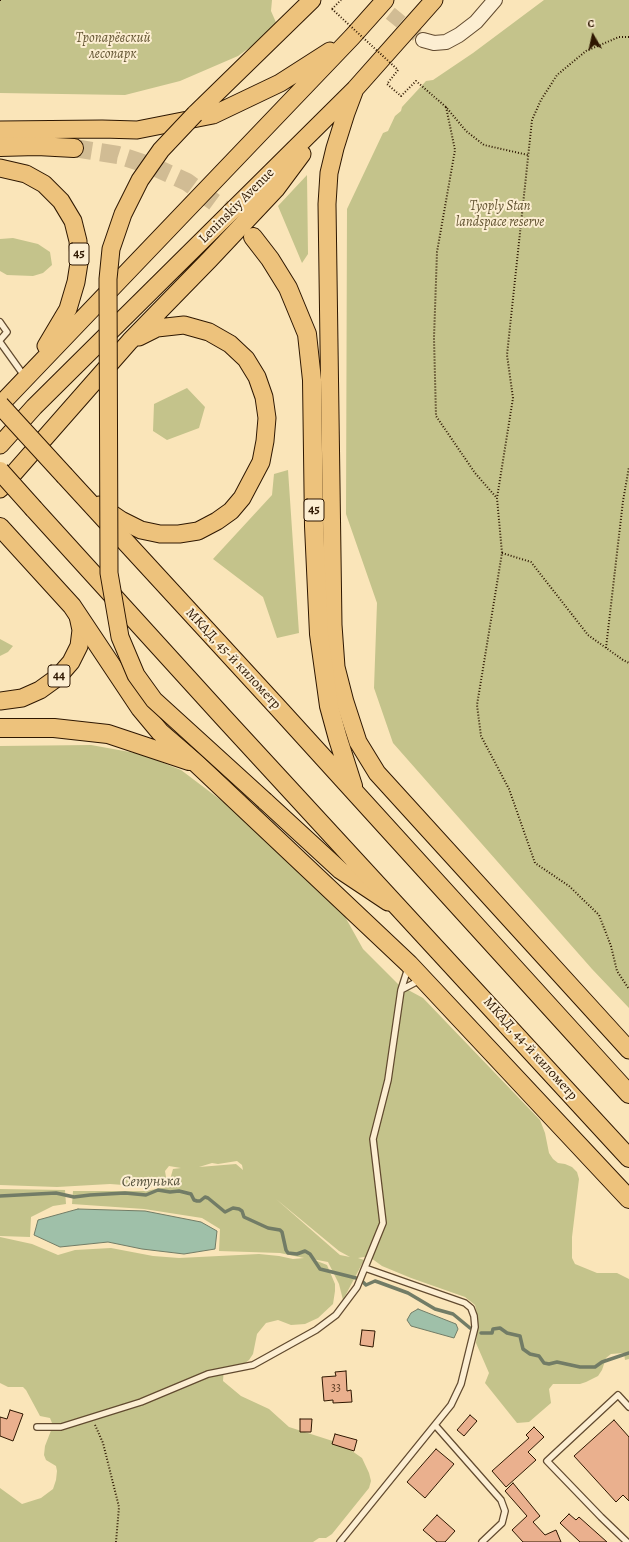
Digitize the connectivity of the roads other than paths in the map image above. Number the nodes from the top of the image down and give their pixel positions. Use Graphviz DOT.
graph roads {
  1 [pos="312,0"];
  2 [pos="385,0"];
  3 [pos="434,0"];
  4 [pos="495,0"];
  5 [pos="352,37"];
  6 [pos="423,40"];
  7 [pos="355,89"];
  8 [pos="323,122"];
  9 [pos="0,130"];
  10 [pos="0,147"];
  11 [pos="74,148"];
  12 [pos="0,168"];
  13 [pos="253,237"];
  14 [pos="0,322"];
  15 [pos="0,341"];
  16 [pos="130,341"];
  17 [pos="28,375"];
  18 [pos="0,405"];
  19 [pos="0,445"];
  20 [pos="0,471"];
  21 [pos="66,477"];
  22 [pos="0,489"];
  23 [pos="2,530"];
  24 [pos="78,616"];
  25 [pos="0,701"];
  26 [pos="0,728"];
  27 [pos="196,763"];
  28 [pos="355,792"];
  29 [pos="406,914"];
  30 [pos="409,964"];
  31 [pos="423,978"];
  32 [pos="401,990"];
  33 [pos="629,1050"];
  34 [pos="629,1094"];
  35 [pos="629,1158"];
  36 [pos="629,1199"];
  37 [pos="365,1268"];
  38 [pos="629,1407"];
  39 [pos="435,1425"];
  40 [pos="37,1427"];
  41 [pos="340,1542"];
  42 [pos="482,1542"];
  43 [pos="627,1542"];
  1 -- 29 [label="main road, bridge"];
  2 -- 5 [label="main road"];
  3 -- 7 [label="main road, Leninskiy Avenue"];
  4 -- 6 [label="street"];
  5 -- 9 [label="main road"];
  5 -- 17 [label="main road"];
  7 -- 8 [label="main road, Leninskiy Avenue"];
  7 -- 33 [label="main road"];
  8 -- 16 [label="main road"];
  8 -- 19 [label="main road, Leninskiy Avenue"];
  10 -- 11 [label="highway"];
  12 -- 17 [label="main road, 45"];
  13 -- 28 [label="highway, 45"];
  14 -- 15 [label="lane"];
  15 -- 17 [label="lane"];
  16 -- 21 [label="main road"];
  16 -- 22 [label="main road"];
  17 -- 18 [label="main road"];
  18 -- 21 [label="highway, МКАД, 45-й километр, bridge"];
  20 -- 29 [label="highway, bridge"];
  21 -- 28 [label="highway, МКАД, 45-й километр"];
  23 -- 24 [label="highway"];
  24 -- 25 [label="main road, 44"];
  24 -- 27 [label="highway"];
  26 -- 27 [label="highway"];
  27 -- 30 [label="highway"];
  28 -- 34 [label="highway, МКАД, 45-й километр"];
  29 -- 35 [label="highway, МКАД, 44-й километр"];
  30 -- 31 [label="highway"];
  30 -- 32 [label="lane"];
  31 -- 32 [label="lane"];
  31 -- 36 [label="highway"];
  32 -- 37 [label="lane"];
  37 -- 39 [label="lane"];
  37 -- 40 [label="lane"];
  38 -- 43 [label="lane"];
  39 -- 41 [label="lane"];
  39 -- 42 [label="lane"];
}
